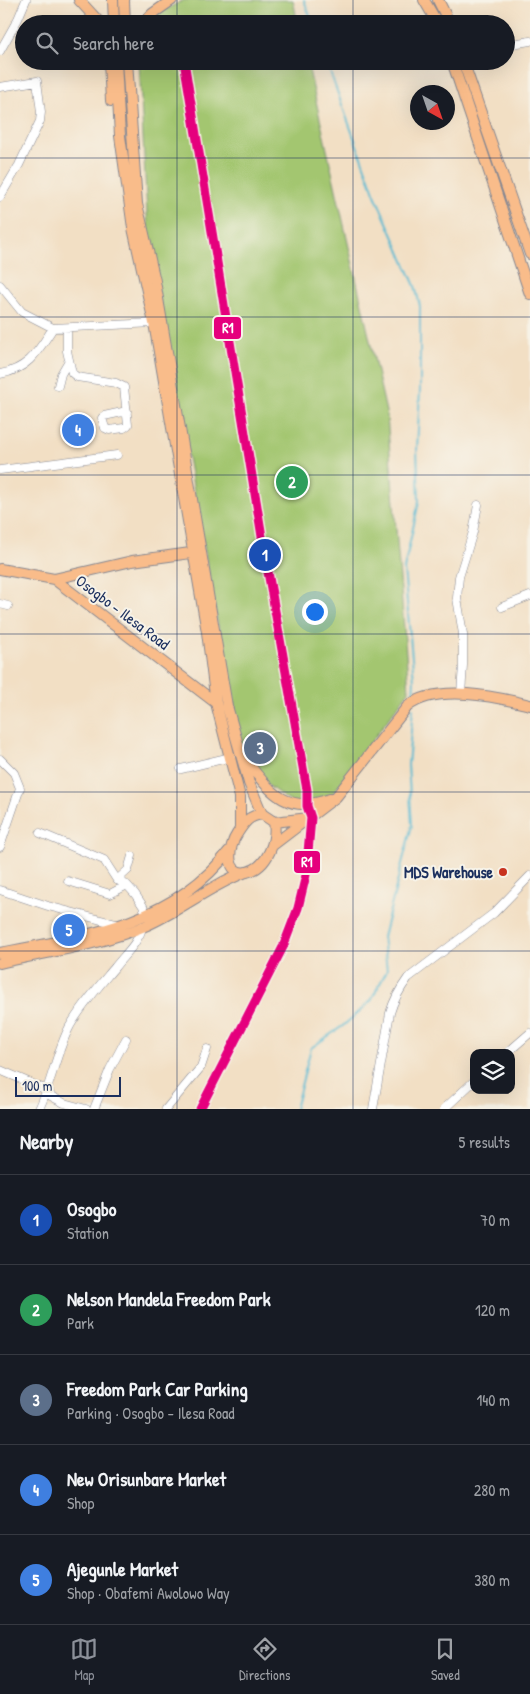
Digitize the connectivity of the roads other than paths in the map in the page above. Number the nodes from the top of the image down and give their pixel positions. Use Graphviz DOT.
graph roads {
  1 [pos="26,0"];
  2 [pos="80,0"];
  3 [pos="113,0"];
  4 [pos="124,0"];
  5 [pos="172,0"];
  6 [pos="424,0"];
  7 [pos="438,0"];
  8 [pos="20,15"];
  9 [pos="93,15"];
  10 [pos="114,15"];
  11 [pos="125,15"];
  12 [pos="152,15"];
  13 [pos="433,15"];
  14 [pos="446,15"];
  15 [pos="15,24"];
  16 [pos="530,41"];
  17 [pos="515,44"];
  18 [pos="0,52"];
  19 [pos="109,70"];
  20 [pos="116,70"];
  21 [pos="128,70"];
  22 [pos="134,70"];
  23 [pos="455,70"];
  24 [pos="466,70"];
  25 [pos="0,87"];
  26 [pos="133,135"];
  27 [pos="120,136"];
  28 [pos="0,197"];
  29 [pos="530,254"];
  30 [pos="0,285"];
  31 [pos="530,294"];
  32 [pos="154,323"];
  33 [pos="53,328"];
  34 [pos="67,328"];
  35 [pos="68,362"];
  36 [pos="0,374"];
  37 [pos="58,386"];
  38 [pos="127,411"];
  39 [pos="116,454"];
  40 [pos="0,470"];
  41 [pos="478,505"];
  42 [pos="197,552"];
  43 [pos="0,569"];
  44 [pos="54,579"];
  45 [pos="530,596"];
  46 [pos="502,607"];
  47 [pos="461,694"];
  48 [pos="216,703"];
  49 [pos="530,705"];
  50 [pos="235,755"];
  51 [pos="0,758"];
  52 [pos="181,769"];
  53 [pos="336,798"];
  54 [pos="262,814"];
  55 [pos="310,818"];
  56 [pos="274,822"];
  57 [pos="240,829"];
  58 [pos="40,832"];
  59 [pos="274,845"];
  60 [pos="0,847"];
  61 [pos="229,850"];
  62 [pos="132,856"];
  63 [pos="246,872"];
  64 [pos="530,876"];
  65 [pos="117,880"];
  66 [pos="68,881"];
  67 [pos="127,885"];
  68 [pos="0,890"];
  69 [pos="146,916"];
  70 [pos="122,926"];
  71 [pos="143,926"];
  72 [pos="0,953"];
  73 [pos="0,963"];
  74 [pos="530,1033"];
  75 [pos="126,1039"];
  76 [pos="207,1049"];
  77 [pos="512,1049"];
  78 [pos="0,1070"];
  79 [pos="470,1085"];
  80 [pos="48,1092"];
  81 [pos="40,1109"];
  82 [pos="86,1109"];
  83 [pos="94,1109"];
  84 [pos="166,1109"];
  85 [pos="373,1109"];
  86 [pos="444,1109"];
  1 -- 8 [label="street"];
  2 -- 9 [label="main road"];
  3 -- 10 [label="main road"];
  4 -- 11 [label="main road"];
  5 -- 12 [label="main road"];
  6 -- 13 [label="main road"];
  7 -- 14 [label="main road"];
  15 -- 18 [label="street"];
  16 -- 17 [label="street"];
  19 -- 27 [label="main road"];
  20 -- 27 [label="main road"];
  21 -- 26 [label="main road"];
  22 -- 26 [label="main road"];
  23 -- 31 [label="main road"];
  24 -- 29 [label="main road"];
  25 -- 28 [label="street"];
  26 -- 42 [label="main road"];
  27 -- 32 [label="main road"];
  30 -- 33 [label="street"];
  32 -- 34 [label="street"];
  32 -- 42 [label="main road"];
  33 -- 34 [label="street"];
  33 -- 36 [label="street"];
  34 -- 35 [label="street"];
  35 -- 37 [label="street"];
  35 -- 38 [label="street"];
  39 -- 40 [label="street"];
  41 -- 47 [label="street"];
  42 -- 44 [label="main road"];
  42 -- 48 [label="main road"];
  42 -- 50 [label="main road"];
  43 -- 44 [label="main road, Osogbo - Ilesa Road"];
  44 -- 48 [label="main road, Osogbo - Ilesa Road"];
  45 -- 46 [label="street"];
  47 -- 49 [label="main road"];
  47 -- 53 [label="main road"];
  48 -- 50 [label="main road"];
  50 -- 52 [label="street"];
  50 -- 53 [label="main road"];
  50 -- 54 [label="main road"];
  50 -- 57 [label="main road"];
  51 -- 60 [label="street"];
  53 -- 55 [label="main road"];
  54 -- 56 [label="main road"];
  54 -- 57 [label="main road"];
  55 -- 56 [label="main road"];
  55 -- 59 [label="main road"];
  56 -- 59 [label="main road"];
  57 -- 61 [label="main road"];
  58 -- 65 [label="street"];
  59 -- 63 [label="main road"];
  61 -- 63 [label="main road"];
  61 -- 69 [label="main road"];
  62 -- 65 [label="street"];
  63 -- 71 [label="main road"];
  64 -- 85 [label="street"];
  65 -- 67 [label="street"];
  66 -- 67 [label="street"];
  67 -- 69 [label="street"];
  68 -- 70 [label="street"];
  69 -- 70 [label="main road"];
  70 -- 72 [label="main road"];
  71 -- 73 [label="main road"];
  71 -- 80 [label="street"];
  74 -- 77 [label="street"];
  75 -- 83 [label="street"];
  76 -- 84 [label="street"];
  78 -- 80 [label="street"];
  79 -- 86 [label="street"];
  80 -- 81 [label="street"];
  80 -- 82 [label="street"];
}
